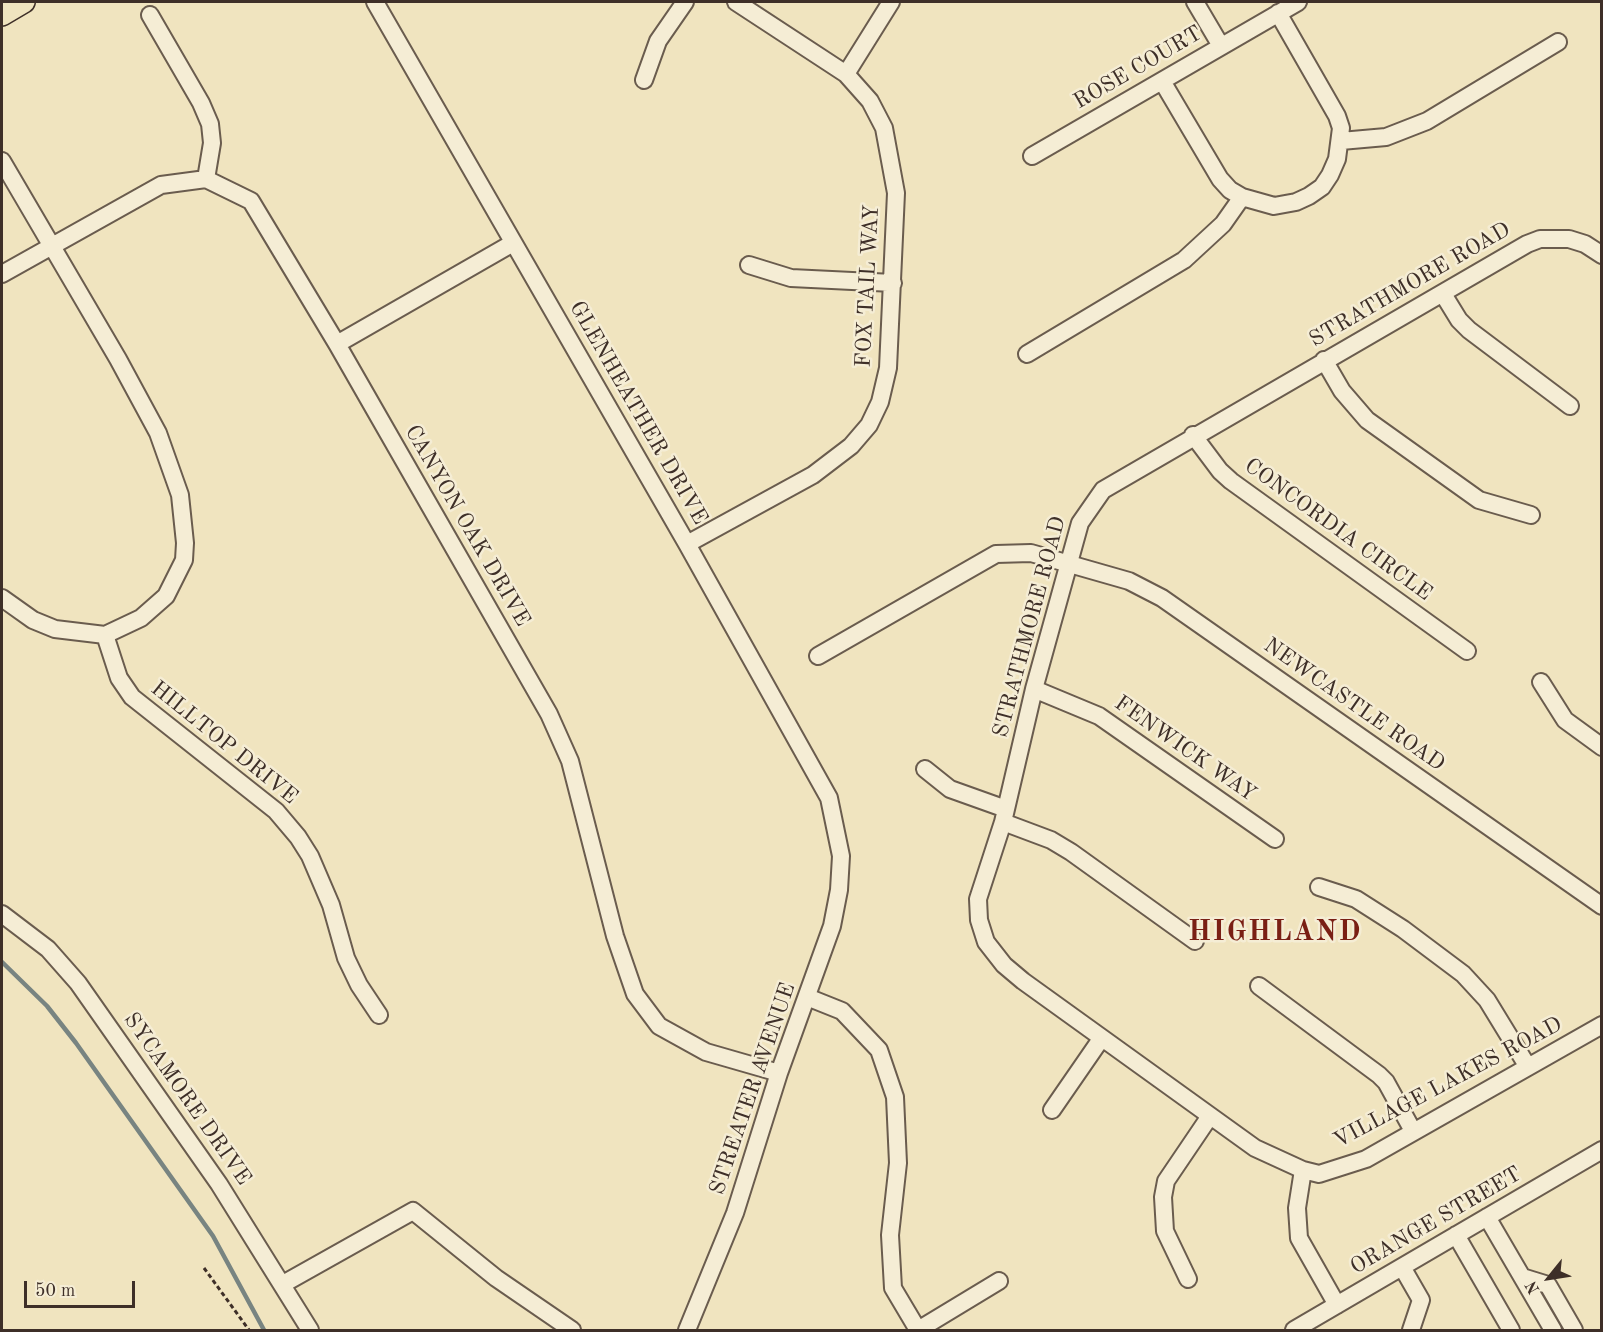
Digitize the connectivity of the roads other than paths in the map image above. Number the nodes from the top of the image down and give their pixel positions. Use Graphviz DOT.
graph roads {
  1 [pos="375,2"];
  2 [pos="685,2"];
  3 [pos="736,2"];
  4 [pos="891,2"];
  5 [pos="1195,2"];
  6 [pos="1298,2"];
  7 [pos="1278,13"];
  8 [pos="150,15"];
  9 [pos="1558,42"];
  10 [pos="1221,46"];
  11 [pos="846,74"];
  12 [pos="644,80"];
  13 [pos="1162,81"];
  14 [pos="1341,141"];
  15 [pos="1032,156"];
  16 [pos="2,161"];
  17 [pos="206,179"];
  18 [pos="1242,197"];
  19 [pos="513,243"];
  20 [pos="50,246"];
  21 [pos="1602,255"];
  22 [pos="749,265"];
  23 [pos="2,274"];
  24 [pos="893,283"];
  25 [pos="1443,294"];
  26 [pos="337,344"];
  27 [pos="1027,354"];
  28 [pos="1324,360"];
  29 [pos="1570,406"];
  30 [pos="1193,435"];
  31 [pos="1531,515"];
  32 [pos="687,544"];
  33 [pos="1069,563"];
  34 [pos="2,598"];
  35 [pos="105,635"];
  36 [pos="1467,651"];
  37 [pos="818,656"];
  38 [pos="1541,682"];
  39 [pos="1034,689"];
  40 [pos="1602,747"];
  41 [pos="925,769"];
  42 [pos="1005,815"];
  43 [pos="1275,839"];
  44 [pos="841,856"];
  45 [pos="1319,887"];
  46 [pos="1602,906"];
  47 [pos="2,914"];
  48 [pos="1195,941"];
  49 [pos="1259,986"];
  50 [pos="807,997"];
  51 [pos="379,1015"];
  52 [pos="1602,1025"];
  53 [pos="1101,1039"];
  54 [pos="1528,1067"];
  55 [pos="779,1073"];
  56 [pos="1052,1110"];
  57 [pos="1210,1116"];
  58 [pos="1413,1131"];
  59 [pos="1600,1153"];
  60 [pos="1303,1170"];
  61 [pos="1487,1217"];
  62 [pos="1456,1235"];
  63 [pos="1402,1267"];
  64 [pos="1522,1277"];
  65 [pos="1188,1279"];
  66 [pos="999,1281"];
  67 [pos="283,1284"];
  68 [pos="1337,1305"];
  69 [pos="309,1330"];
  70 [pos="572,1330"];
  71 [pos="687,1330"];
  72 [pos="918,1330"];
  73 [pos="1294,1330"];
  74 [pos="1411,1330"];
  75 [pos="1511,1330"];
  76 [pos="1553,1330"];
  77 [pos="1574,1330"];
  1 -- 19 [label="street, GLENHEATHER DRIVE"];
  2 -- 12 [label="street"];
  3 -- 11 [label="street, FOX TAIL WAY"];
  4 -- 11 [label="street"];
  5 -- 10 [label="street"];
  6 -- 7 [label="street, ROSE COURT"];
  7 -- 10 [label="street, ROSE COURT"];
  7 -- 14 [label="street"];
  8 -- 17 [label="street"];
  9 -- 14 [label="street"];
  10 -- 13 [label="street, ROSE COURT"];
  11 -- 24 [label="street, FOX TAIL WAY"];
  13 -- 15 [label="street, ROSE COURT"];
  13 -- 18 [label="street"];
  14 -- 18 [label="street"];
  16 -- 20 [label="street"];
  17 -- 20 [label="street"];
  17 -- 26 [label="street, CANYON OAK DRIVE"];
  18 -- 27 [label="street"];
  19 -- 26 [label="street"];
  19 -- 32 [label="street, GLENHEATHER DRIVE"];
  20 -- 23 [label="street"];
  20 -- 35 [label="street"];
  21 -- 25 [label="street, STRATHMORE ROAD"];
  22 -- 24 [label="street"];
  24 -- 32 [label="street, FOX TAIL WAY"];
  25 -- 28 [label="street, STRATHMORE ROAD"];
  25 -- 29 [label="street"];
  26 -- 55 [label="street, CANYON OAK DRIVE"];
  28 -- 30 [label="street, STRATHMORE ROAD"];
  28 -- 31 [label="street"];
  30 -- 33 [label="street, STRATHMORE ROAD"];
  30 -- 36 [label="street, CONCORDIA CIRCLE"];
  32 -- 44 [label="street, GLENHEATHER DRIVE"];
  33 -- 37 [label="street, NEWCASTLE ROAD"];
  33 -- 39 [label="street, STRATHMORE ROAD"];
  33 -- 46 [label="street, NEWCASTLE ROAD"];
  34 -- 35 [label="street"];
  35 -- 51 [label="street, HILLTOP DRIVE"];
  38 -- 40 [label="street"];
  39 -- 42 [label="street, STRATHMORE ROAD"];
  39 -- 43 [label="street, FENWICK WAY"];
  41 -- 42 [label="street"];
  42 -- 48 [label="street"];
  42 -- 53 [label="street, STRATHMORE ROAD"];
  44 -- 50 [label="street, STREATER AVENUE"];
  45 -- 54 [label="street"];
  47 -- 67 [label="street, SYCAMORE DRIVE"];
  49 -- 58 [label="street"];
  50 -- 55 [label="street, STREATER AVENUE"];
  50 -- 72 [label="street"];
  52 -- 54 [label="street, VILLAGE LAKES ROAD"];
  53 -- 56 [label="street"];
  53 -- 57 [label="street, VILLAGE LAKES ROAD"];
  54 -- 58 [label="street, VILLAGE LAKES ROAD"];
  55 -- 71 [label="street, STREATER AVENUE"];
  57 -- 60 [label="street, VILLAGE LAKES ROAD"];
  57 -- 65 [label="street"];
  58 -- 60 [label="street, VILLAGE LAKES ROAD"];
  59 -- 61 [label="street, ORANGE STREET"];
  60 -- 68 [label="street"];
  61 -- 62 [label="street, ORANGE STREET"];
  61 -- 64 [label="street"];
  62 -- 63 [label="street, ORANGE STREET"];
  62 -- 75 [label="street"];
  63 -- 68 [label="street, ORANGE STREET"];
  63 -- 74 [label="street"];
  64 -- 76 [label="street"];
  64 -- 77 [label="street"];
  66 -- 72 [label="street"];
  67 -- 69 [label="street, SYCAMORE DRIVE"];
  67 -- 70 [label="street"];
  68 -- 73 [label="street, ORANGE STREET"];
}
